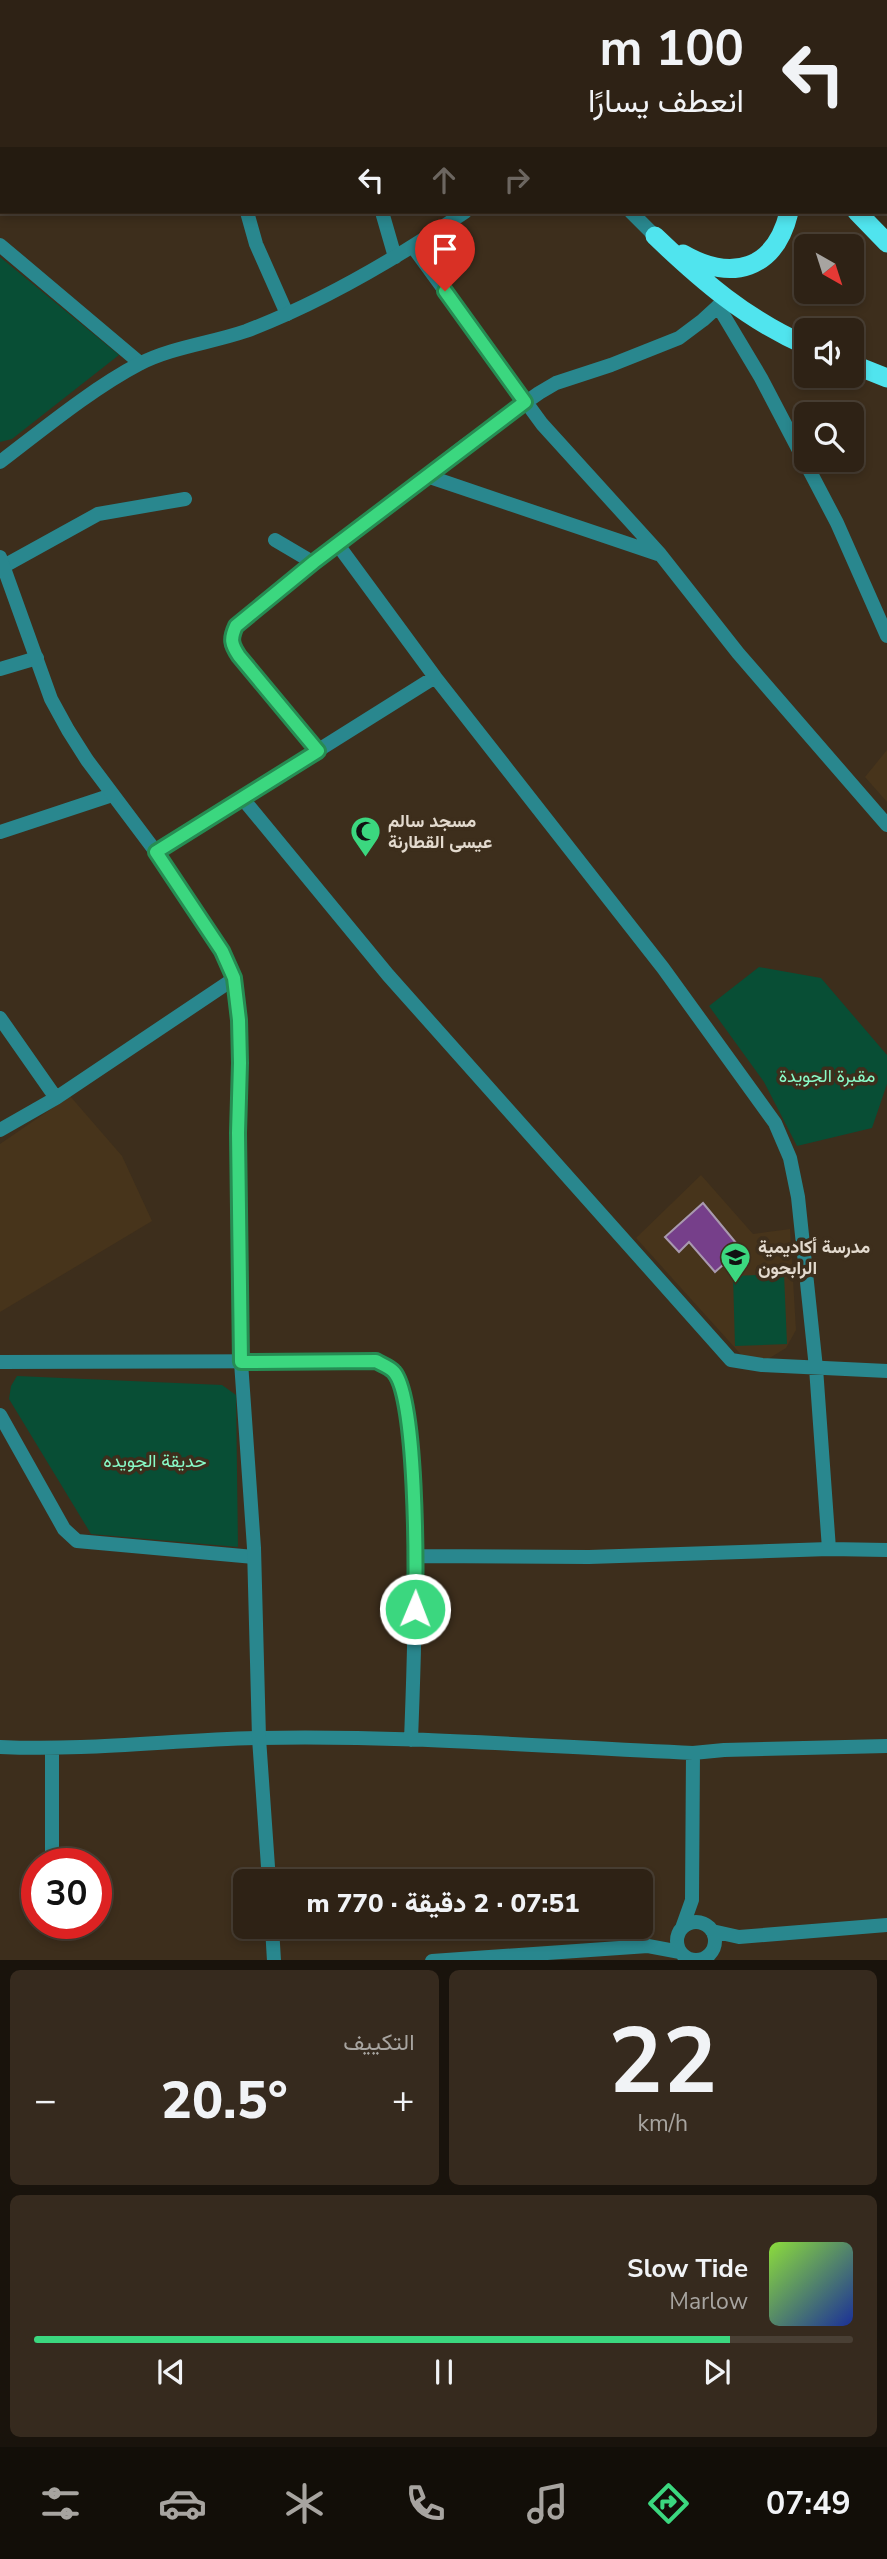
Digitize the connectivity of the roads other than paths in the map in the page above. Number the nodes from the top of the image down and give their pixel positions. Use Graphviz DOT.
graph roads {
  1 [pos="248,214"];
  2 [pos="383,214"];
  3 [pos="462,214"];
  4 [pos="633,214"];
  5 [pos="788,214"];
  6 [pos="859,214"];
  7 [pos="655,236"];
  8 [pos="887,243"];
  9 [pos="0,245"];
  10 [pos="413,247"];
  11 [pos="395,257"];
  12 [pos="722,302"];
  13 [pos="287,314"];
  14 [pos="794,340"];
  15 [pos="140,363"];
  16 [pos="864,369"];
  17 [pos="887,378"];
  18 [pos="525,402"];
  19 [pos="0,462"];
  20 [pos="427,476"];
  21 [pos="185,499"];
  22 [pos="275,540"];
  23 [pos="338,545"];
  24 [pos="660,554"];
  25 [pos="2,561"];
  26 [pos="314,562"];
  27 [pos="887,636"];
  28 [pos="37,659"];
  29 [pos="0,669"];
  30 [pos="435,677"];
  31 [pos="318,751"];
  32 [pos="112,795"];
  33 [pos="243,799"];
  34 [pos="887,825"];
  35 [pos="0,832"];
  36 [pos="156,852"];
  37 [pos="234,978"];
  38 [pos="0,1018"];
  39 [pos="57,1098"];
  40 [pos="0,1129"];
  41 [pos="0,1362"];
  42 [pos="241,1362"];
  43 [pos="816,1368"];
  44 [pos="887,1371"];
  45 [pos="0,1415"];
  46 [pos="830,1549"];
  47 [pos="887,1550"];
  48 [pos="416,1556"];
  49 [pos="254,1557"];
  50 [pos="259,1738"];
  51 [pos="411,1741"];
  52 [pos="887,1746"];
  53 [pos="0,1747"];
  54 [pos="52,1750"];
  55 [pos="692,1753"];
  56 [pos="52,1848"];
  57 [pos="268,1869"];
  58 [pos="692,1900"];
  59 [pos="887,1925"];
  60 [pos="709,1928"];
  61 [pos="680,1930"];
  62 [pos="739,1937"];
  63 [pos="273,1939"];
  64 [pos="648,1946"];
  65 [pos="698,1956"];
  66 [pos="274,1960"];
  67 [pos="446,1960"];
  1 -- 13 [label="street"];
  2 -- 11 [label="street"];
  3 -- 10 [label="street"];
  4 -- 7 [label="street"];
  5 -- 7 [label="highway"];
  6 -- 8 [label="highway"];
  7 -- 12 [label="highway"];
  9 -- 15 [label="street"];
  10 -- 11 [label="street"];
  10 -- 18 [label="street"];
  11 -- 13 [label="street"];
  12 -- 14 [label="highway"];
  12 -- 18 [label="street"];
  12 -- 27 [label="street"];
  13 -- 15 [label="street"];
  15 -- 19 [label="street"];
  16 -- 17 [label="highway"];
  18 -- 20 [label="street"];
  18 -- 24 [label="street"];
  20 -- 23 [label="street"];
  20 -- 24 [label="street"];
  21 -- 25 [label="street"];
  22 -- 26 [label="street"];
  23 -- 26 [label="street"];
  23 -- 30 [label="street"];
  24 -- 34 [label="street"];
  25 -- 28 [label="street"];
  26 -- 31 [label="street"];
  28 -- 29 [label="street"];
  28 -- 32 [label="street"];
  30 -- 31 [label="street"];
  30 -- 43 [label="street"];
  31 -- 33 [label="street"];
  32 -- 35 [label="street"];
  32 -- 36 [label="street"];
  33 -- 36 [label="street"];
  33 -- 43 [label="street"];
  36 -- 37 [label="street"];
  37 -- 39 [label="street"];
  37 -- 42 [label="street"];
  38 -- 39 [label="street"];
  39 -- 40 [label="street"];
  41 -- 42 [label="street"];
  42 -- 48 [label="street"];
  42 -- 49 [label="street"];
  43 -- 44 [label="street"];
  43 -- 46 [label="street"];
  45 -- 49 [label="street"];
  46 -- 47 [label="street"];
  46 -- 48 [label="street"];
  48 -- 51 [label="street"];
  49 -- 50 [label="street"];
  50 -- 51 [label="street"];
  50 -- 54 [label="street"];
  50 -- 57 [label="street"];
  51 -- 55 [label="street"];
  52 -- 55 [label="street"];
  53 -- 54 [label="street"];
  54 -- 56 [label="street"];
  55 -- 58 [label="street"];
  58 -- 60 [label="street"];
  58 -- 61 [label="street"];
  59 -- 62 [label="street"];
  60 -- 61 [label="street"];
  60 -- 62 [label="street"];
  60 -- 65 [label="street"];
  61 -- 64 [label="street"];
  61 -- 65 [label="street"];
  62 -- 65 [label="street"];
  63 -- 66 [label="street"];
  64 -- 65 [label="street"];
  64 -- 67 [label="street"];
}
